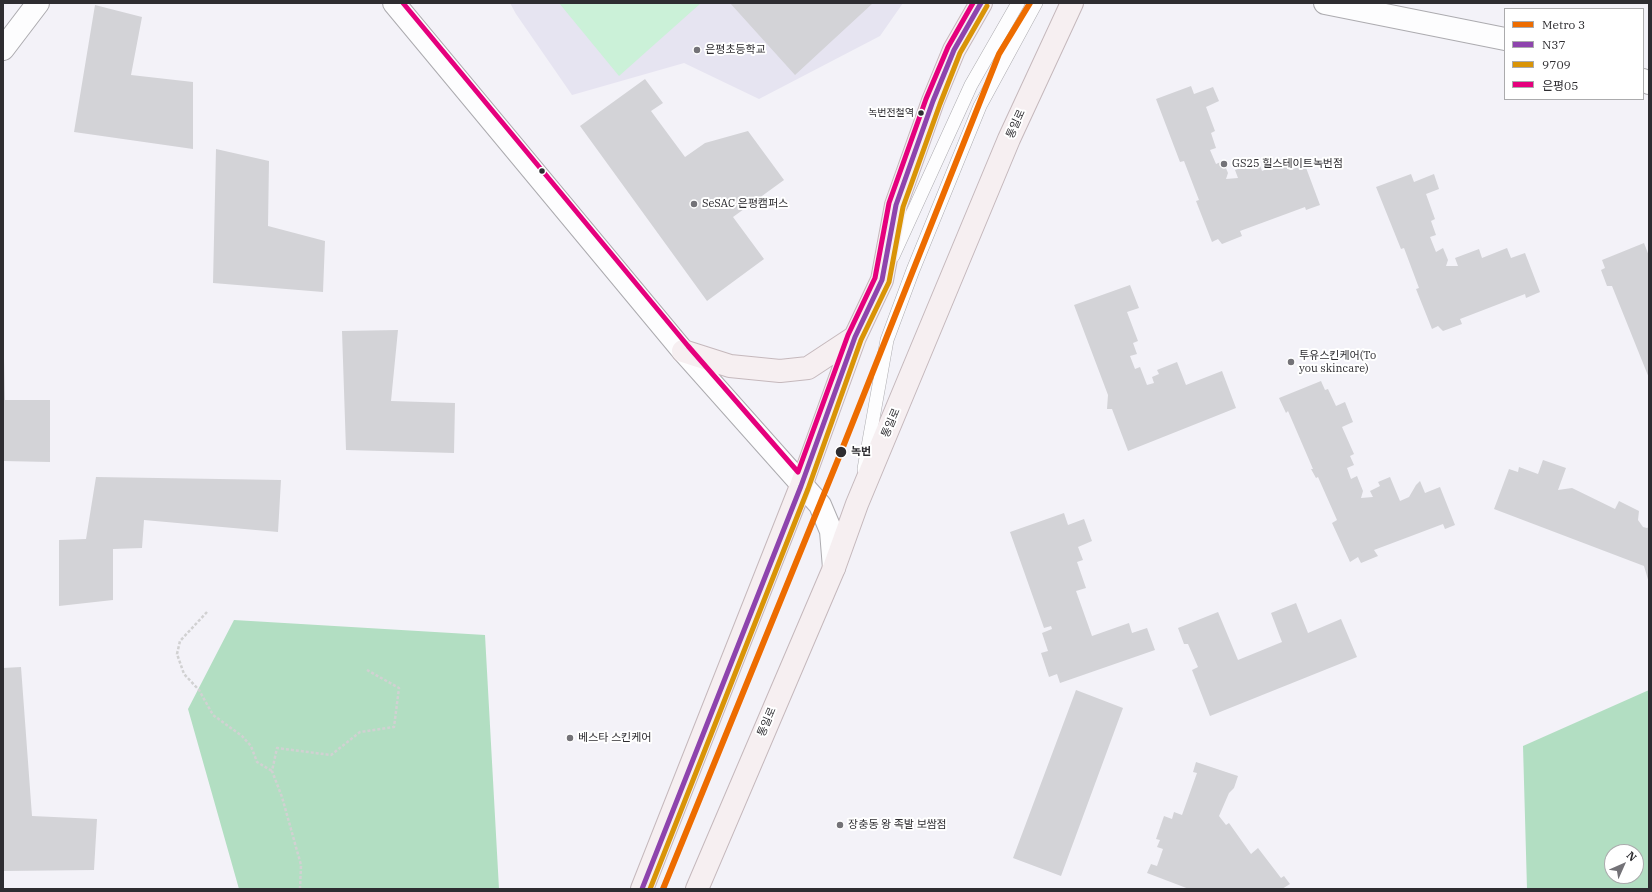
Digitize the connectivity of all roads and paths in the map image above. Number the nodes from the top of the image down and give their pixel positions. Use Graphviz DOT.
graph roads {
  1 [pos="38,3"];
  2 [pos="394,3"];
  3 [pos="981,3"];
  4 [pos="1018,3"];
  5 [pos="1036,3"];
  6 [pos="1072,3"];
  7 [pos="1325,3"];
  8 [pos="1504,40"];
  9 [pos="3,48"];
  10 [pos="882,280"];
  11 [pos="855,337"];
  12 [pos="683,351"];
  13 [pos="802,486"];
  14 [pos="857,504"];
  15 [pos="834,568"];
  16 [pos="207,612"];
  17 [pos="367,670"];
  18 [pos="272,771"];
  19 [pos="300,889"];
  20 [pos="642,889"];
  21 [pos="697,889"];
  1 -- 9 [label="main road"];
  2 -- 12 [label="main road"];
  3 -- 10 [label="main road"];
  4 -- 10 [label="lane"];
  5 -- 14 [label="lane"];
  6 -- 14 [label="main road, 통일로"];
  7 -- 8 [label="main road"];
  10 -- 11 [label="main road"];
  11 -- 12 [label="main road"];
  11 -- 13 [label="main road"];
  12 -- 13 [label="main road"];
  13 -- 15 [label="main road"];
  13 -- 20 [label="main road"];
  14 -- 15 [label="main road, 통일로"];
  15 -- 21 [label="main road, 통일로"];
  16 -- 18 [label="path"];
  17 -- 18 [label="path"];
  18 -- 19 [label="path"];
}
